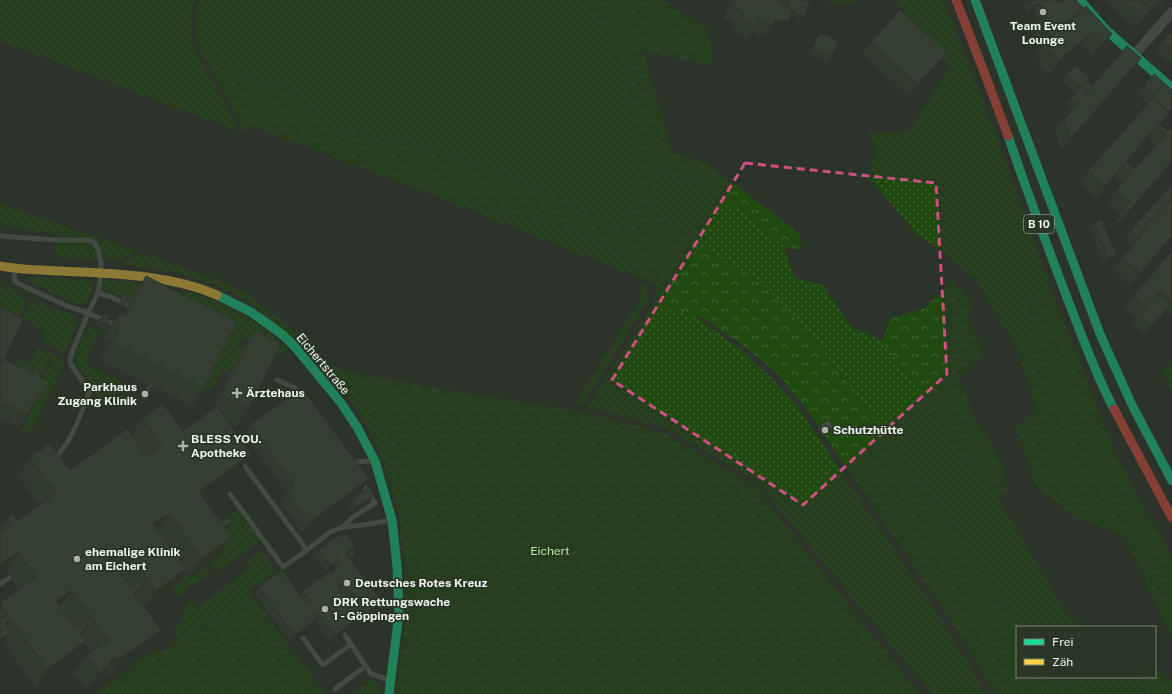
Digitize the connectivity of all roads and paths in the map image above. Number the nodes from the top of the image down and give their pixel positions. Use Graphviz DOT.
graph roads {
  1 [pos="956,0"];
  2 [pos="975,0"];
  3 [pos="1080,0"];
  4 [pos="1172,12"];
  5 [pos="1134,55"];
  6 [pos="1172,88"];
  7 [pos="0,236"];
  8 [pos="0,266"];
  9 [pos="15,269"];
  10 [pos="101,273"];
  11 [pos="98,293"];
  12 [pos="128,305"];
  13 [pos="88,313"];
  14 [pos="117,326"];
  15 [pos="277,380"];
  16 [pos="304,401"];
  17 [pos="235,453"];
  18 [pos="374,461"];
  19 [pos="50,462"];
  20 [pos="351,468"];
  21 [pos="355,474"];
  22 [pos="1172,481"];
  23 [pos="230,494"];
  24 [pos="1172,518"];
  25 [pos="392,520"];
  26 [pos="343,527"];
  27 [pos="307,550"];
  28 [pos="11,577"];
  29 [pos="0,584"];
  30 [pos="345,635"];
  31 [pos="303,638"];
  32 [pos="350,645"];
  33 [pos="366,666"];
  34 [pos="391,681"];
  35 [pos="335,689"];
  36 [pos="389,694"];
  1 -- 24 [label="main road, B 10"];
  2 -- 22 [label="main road, B 10"];
  3 -- 5 [label="main road"];
  4 -- 5 [label="street"];
  5 -- 6 [label="main road"];
  7 -- 10 [label="lane"];
  8 -- 9 [label="main road, Eichertstraße"];
  9 -- 10 [label="main road, Eichertstraße"];
  9 -- 13 [label="lane"];
  10 -- 11 [label="lane"];
  10 -- 18 [label="main road, Eichertstraße"];
  11 -- 12 [label="lane"];
  11 -- 13 [label="lane"];
  13 -- 14 [label="lane"];
  13 -- 19 [label="lane"];
  15 -- 16 [label="lane"];
  17 -- 27 [label="lane"];
  18 -- 20 [label="lane"];
  18 -- 25 [label="main road, Eichertstraße"];
  21 -- 26 [label="lane"];
  23 -- 27 [label="lane"];
  25 -- 26 [label="lane"];
  25 -- 34 [label="main road, Eichertstraße"];
  26 -- 27 [label="lane"];
  28 -- 29 [label="lane"];
  30 -- 32 [label="lane"];
  31 -- 32 [label="lane"];
  32 -- 33 [label="lane"];
  33 -- 34 [label="lane"];
  33 -- 35 [label="lane"];
  34 -- 36 [label="main road, Eichertstraße"];
}
